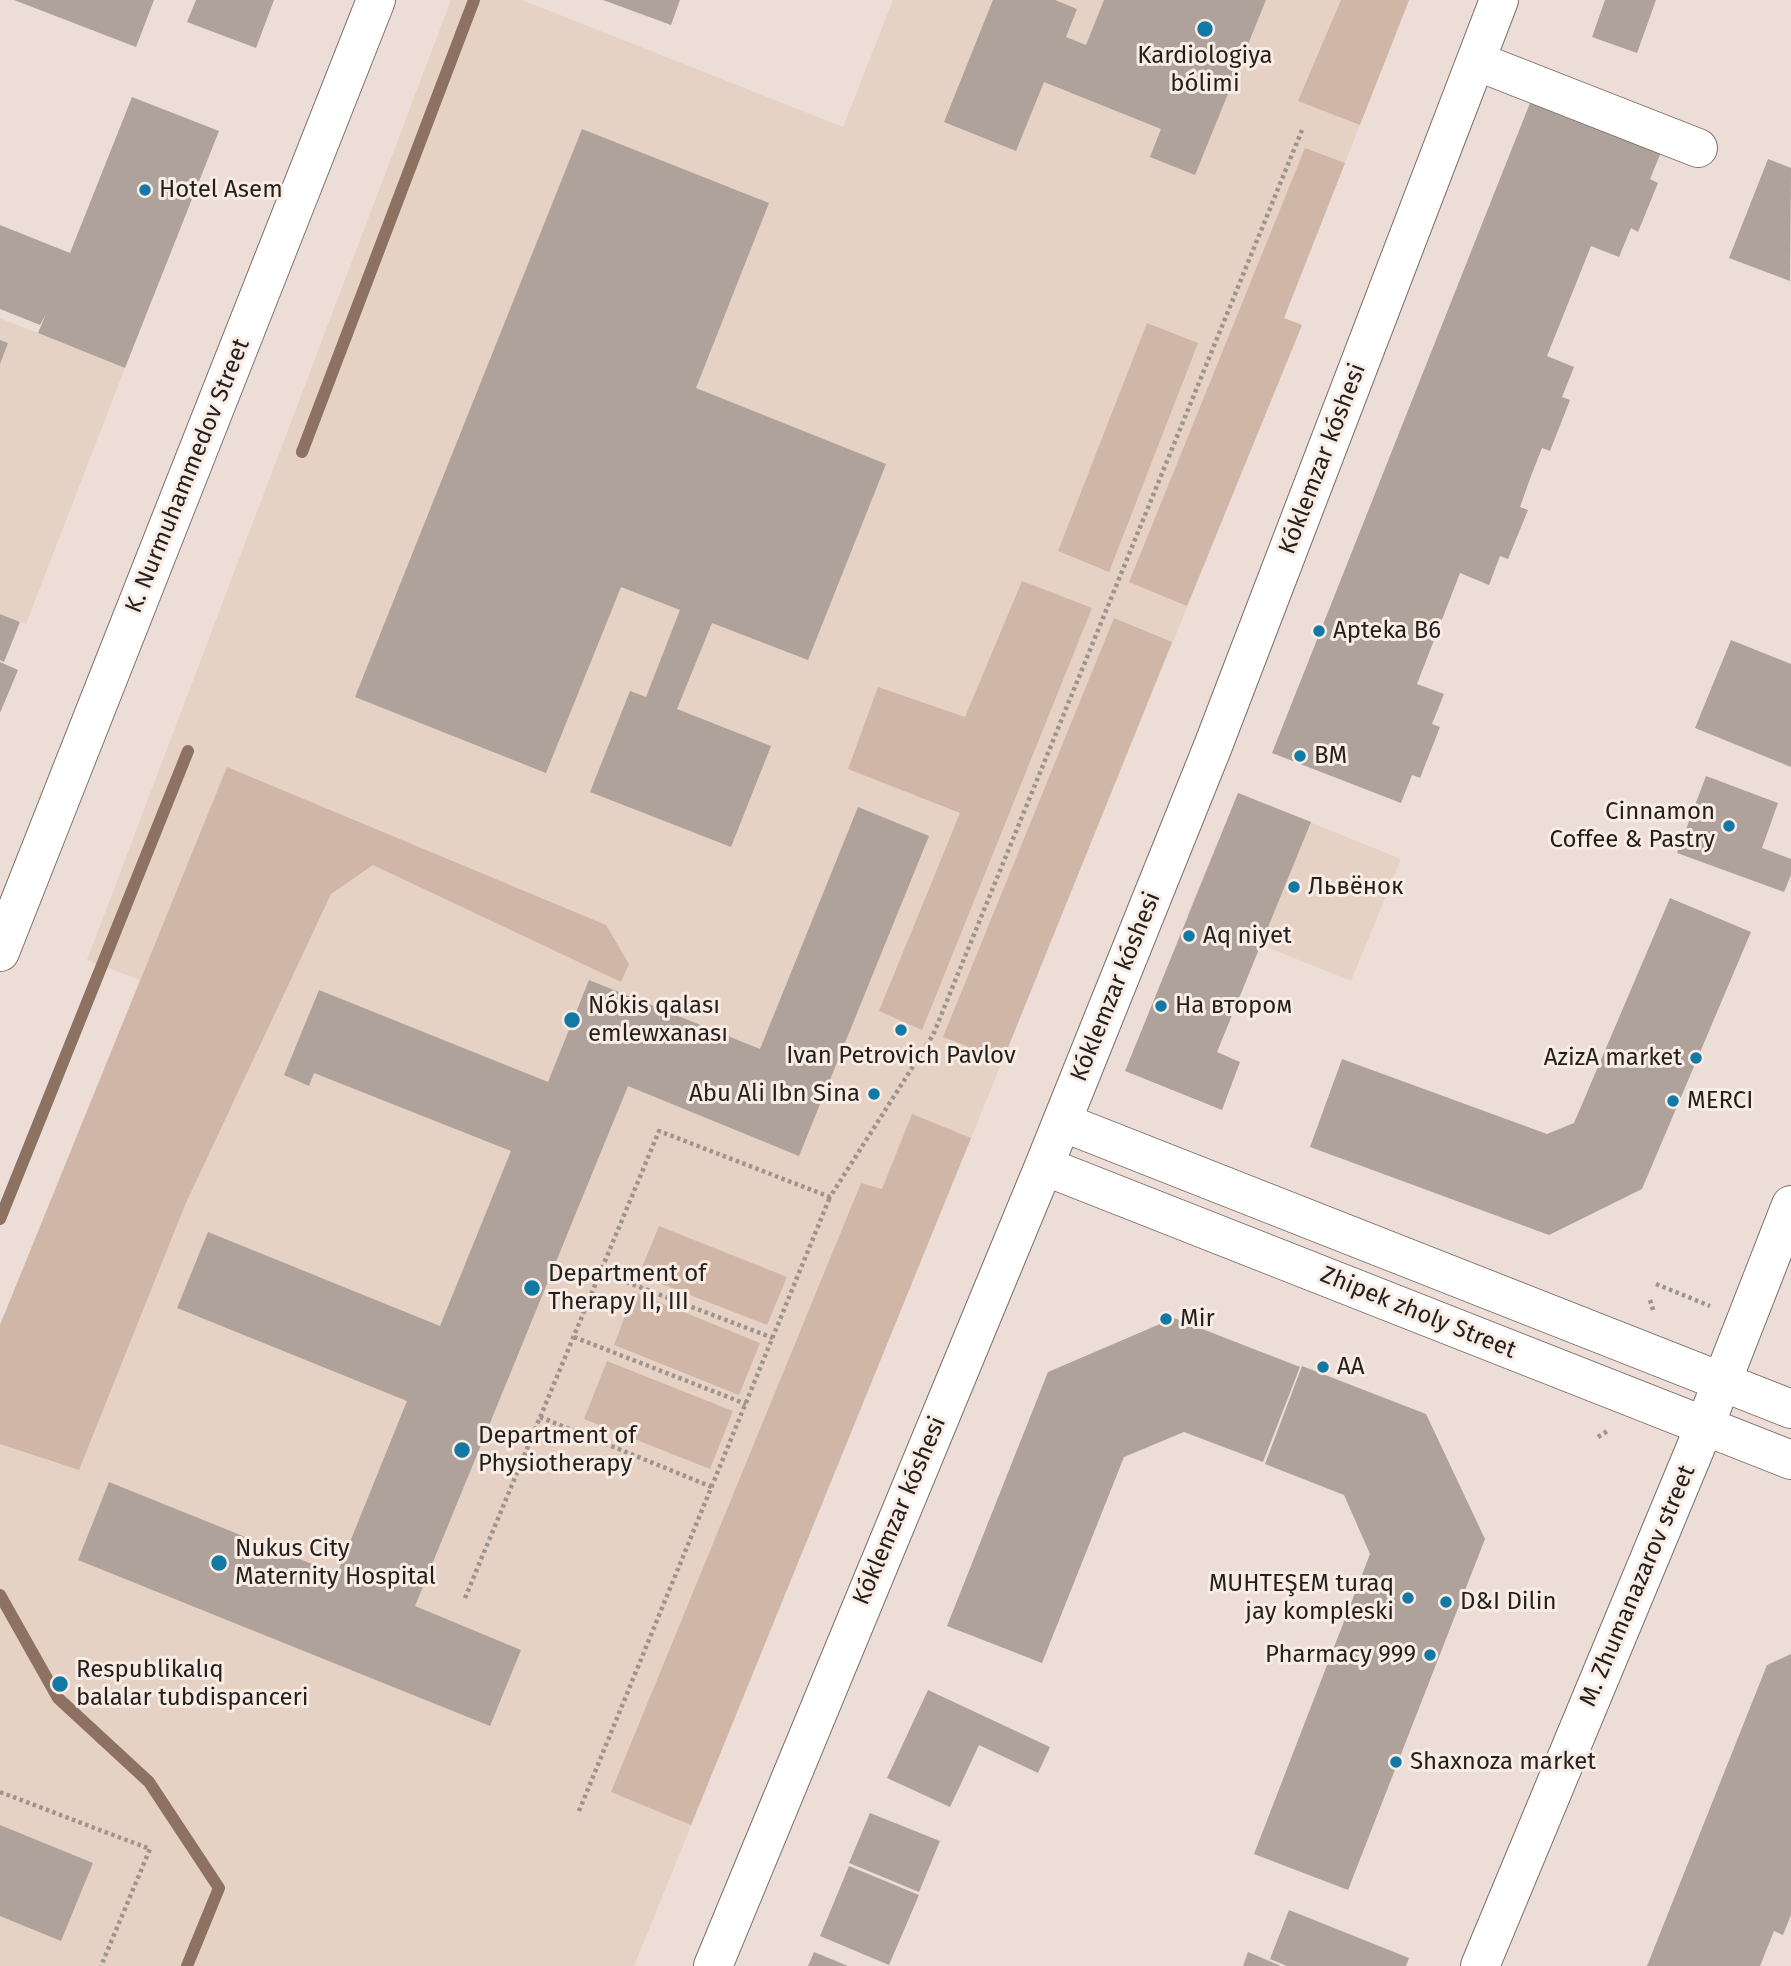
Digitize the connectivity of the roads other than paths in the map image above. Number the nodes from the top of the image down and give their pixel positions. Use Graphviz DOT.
graph roads {
  1 [pos="376,0"];
  2 [pos="1499,0"];
  3 [pos="1476,61"];
  4 [pos="1698,148"];
  5 [pos="0,952"];
  6 [pos="1062,1122"];
  7 [pos="1044,1166"];
  8 [pos="1791,1205"];
  9 [pos="1721,1381"];
  10 [pos="1791,1409"];
  11 [pos="1704,1425"];
  12 [pos="1791,1460"];
  13 [pos="713,1966"];
  14 [pos="1480,1966"];
  1 -- 5 [label="street, K. Nurmuhammedov Street"];
  2 -- 3 [label="street, Kóklemzar kóshesi"];
  3 -- 4 [label="street"];
  3 -- 6 [label="street, Kóklemzar kóshesi"];
  6 -- 7 [label="street, Kóklemzar kóshesi"];
  6 -- 9 [label="street, Zhipek zholy Street"];
  7 -- 11 [label="street, Zhipek zholy Street"];
  7 -- 13 [label="street, Kóklemzar kóshesi"];
  8 -- 9 [label="street, M. Zhumanazarov street"];
  9 -- 10 [label="street, Zhipek zholy Street"];
  9 -- 11 [label="street, M. Zhumanazarov street"];
  11 -- 12 [label="street, Zhipek zholy Street"];
  11 -- 14 [label="street, M. Zhumanazarov street"];
}
